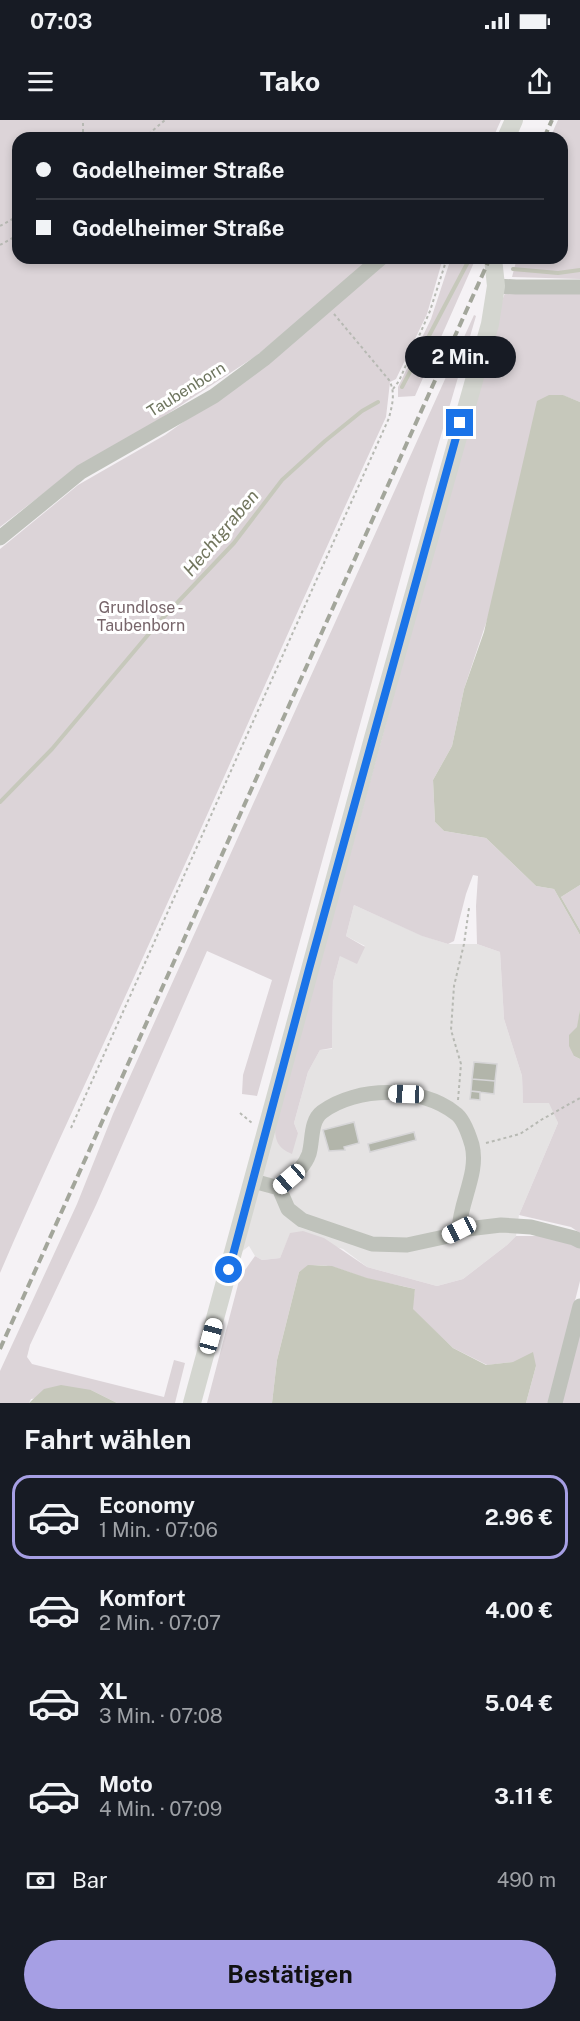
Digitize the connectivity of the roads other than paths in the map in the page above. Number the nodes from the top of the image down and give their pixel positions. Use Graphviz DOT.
graph roads {
  1 [pos="374,264"];
  2 [pos="494,264"];
  3 [pos="496,286"];
  4 [pos="580,287"];
  5 [pos="0,538"];
  6 [pos="253,1181"];
  7 [pos="279,1188"];
  8 [pos="459,1230"];
  9 [pos="580,1241"];
  10 [pos="580,1306"];
  11 [pos="192,1403"];
  12 [pos="555,1403"];
  1 -- 5 [label="lane, Taubenborn"];
  2 -- 3 [label="main road"];
  3 -- 4 [label="lane"];
  3 -- 6 [label="main road"];
  6 -- 7 [label="lane"];
  6 -- 11 [label="main road"];
  7 -- 8 [label="lane"];
  7 -- 8 [label="lane"];
  8 -- 9 [label="lane"];
  10 -- 12 [label="lane"];
}
